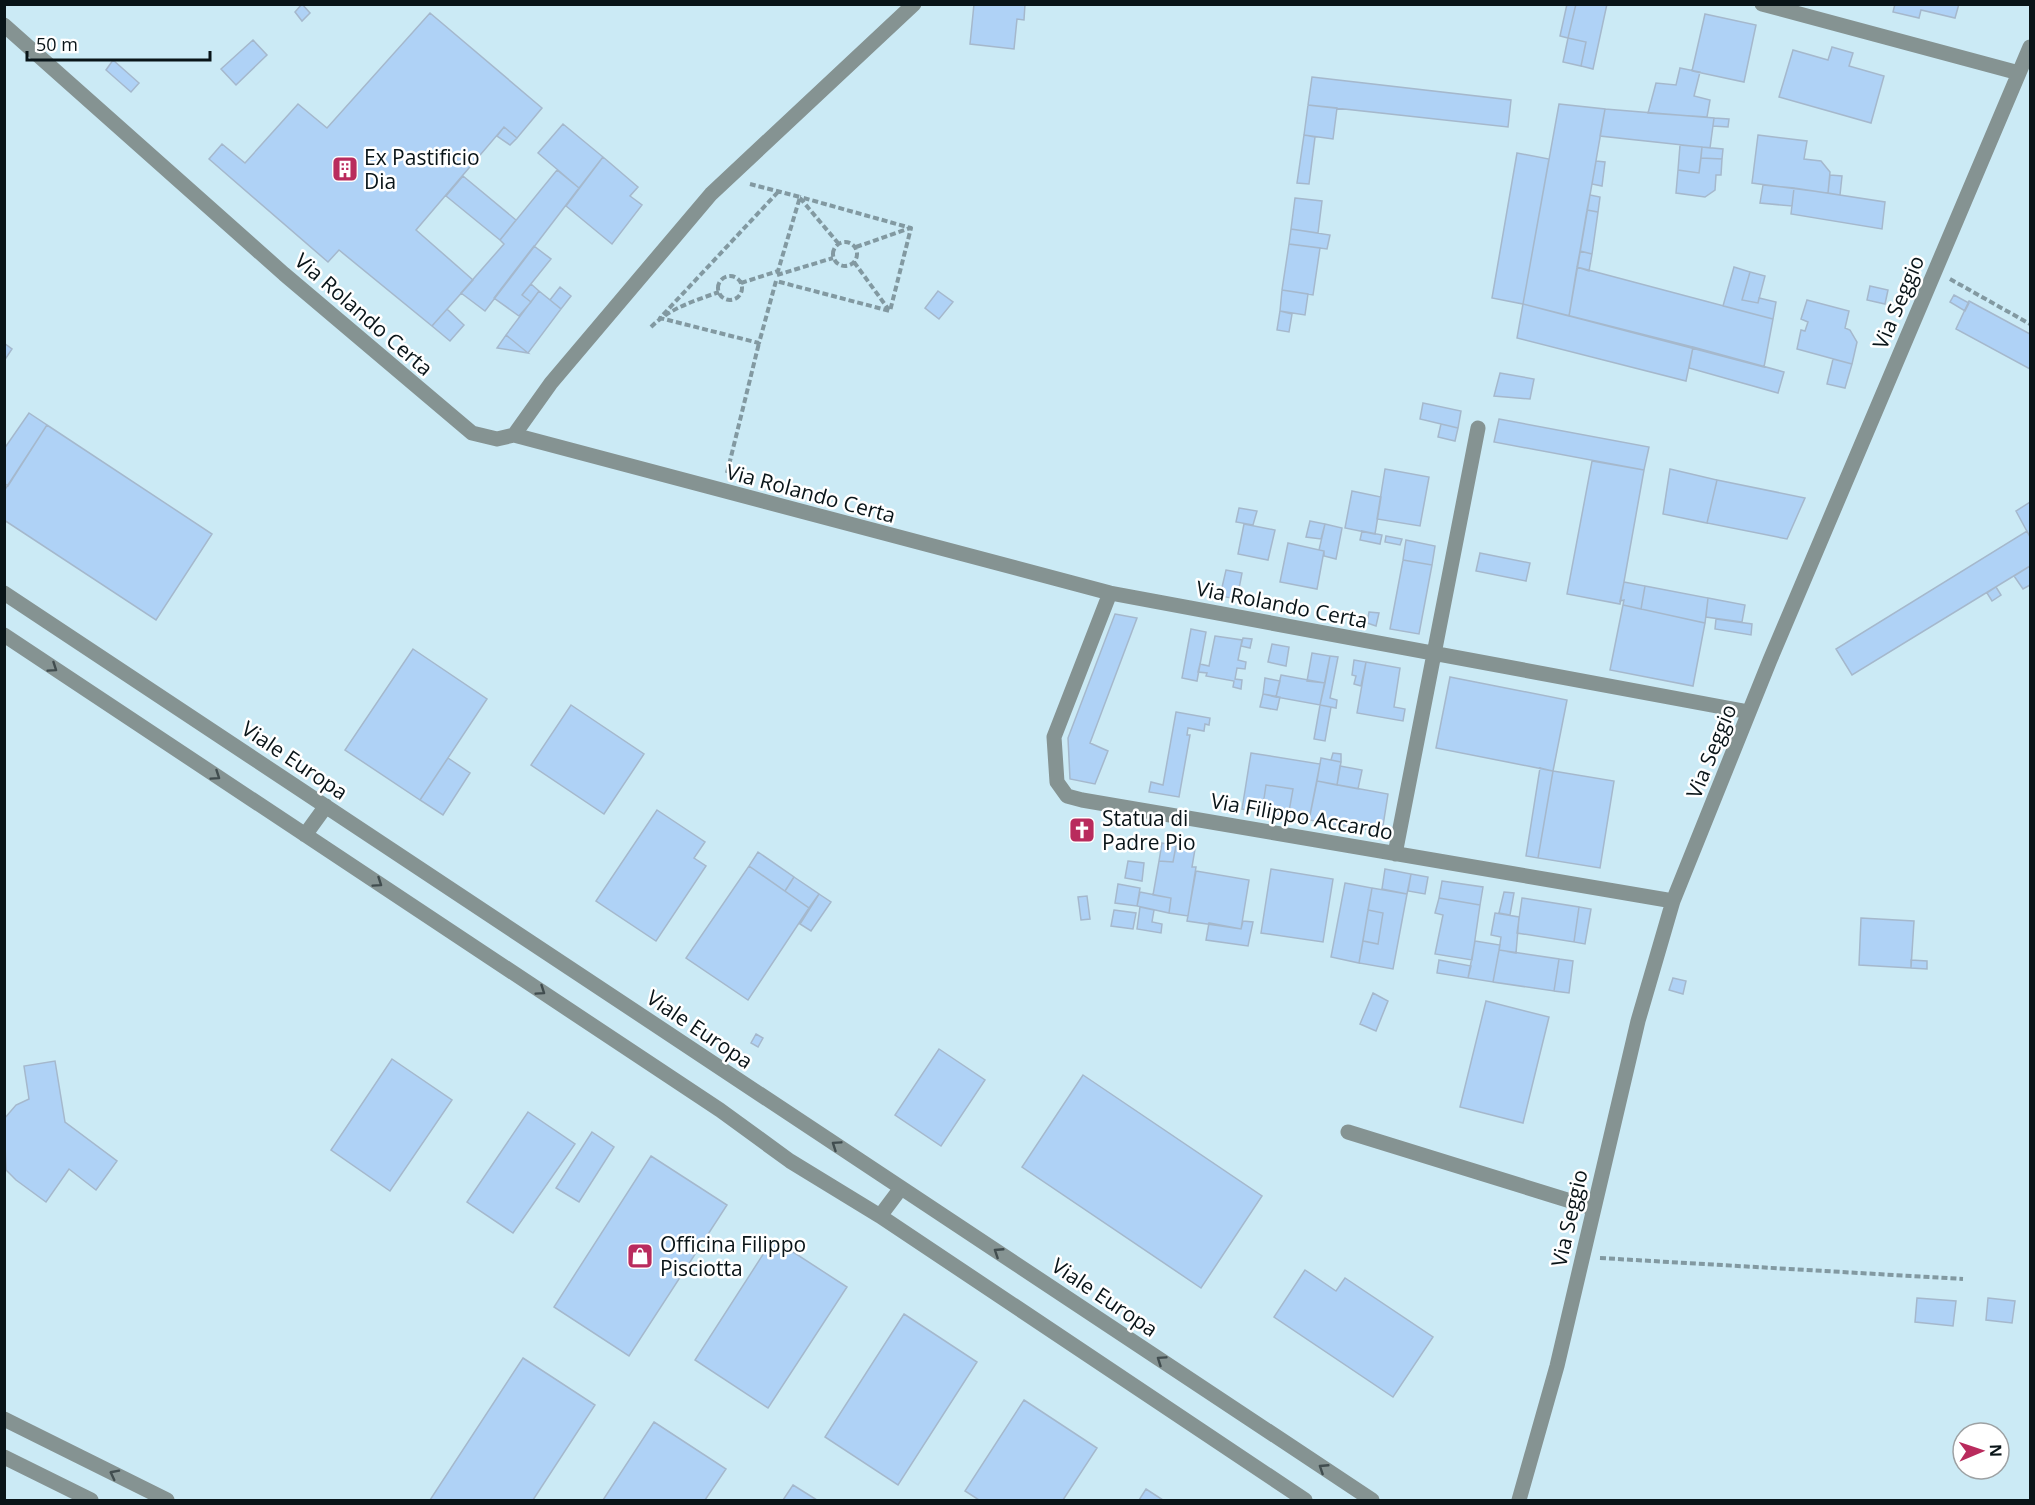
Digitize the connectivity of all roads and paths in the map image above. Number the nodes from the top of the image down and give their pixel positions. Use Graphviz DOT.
graph roads {
  1 [pos="914,4"];
  2 [pos="1762,4"];
  3 [pos="4,26"];
  4 [pos="2031,47"];
  5 [pos="2019,73"];
  6 [pos="733,174"];
  7 [pos="778,192"];
  8 [pos="800,197"];
  9 [pos="911,228"];
  10 [pos="838,243"];
  11 [pos="856,247"];
  12 [pos="833,258"];
  13 [pos="854,262"];
  14 [pos="1934,271"];
  15 [pos="778,273"];
  16 [pos="776,281"];
  17 [pos="741,283"];
  18 [pos="719,292"];
  19 [pos="890,310"];
  20 [pos="660,318"];
  21 [pos="2031,324"];
  22 [pos="651,327"];
  23 [pos="759,343"];
  24 [pos="1478,428"];
  25 [pos="514,435"];
  26 [pos="723,491"];
  27 [pos="4,593"];
  28 [pos="1110,593"];
  29 [pos="4,635"];
  30 [pos="1434,654"];
  31 [pos="1749,712"];
  32 [pos="326,806"];
  33 [pos="305,835"];
  34 [pos="1395,854"];
  35 [pos="1673,901"];
  36 [pos="1348,1132"];
  37 [pos="901,1188"];
  38 [pos="1593,1208"];
  39 [pos="880,1216"];
  40 [pos="1582,1257"];
  41 [pos="1963,1279"];
  42 [pos="4,1419"];
  43 [pos="4,1457"];
  44 [pos="92,1500"];
  45 [pos="167,1500"];
  46 [pos="1305,1500"];
  47 [pos="1372,1500"];
  48 [pos="1520,1500"];
  1 -- 6 [label="street"];
  2 -- 5 [label="street"];
  3 -- 25 [label="street, Via Rolando Certa"];
  4 -- 5 [label="street, Via Seggio"];
  5 -- 14 [label="street, Via Seggio"];
  6 -- 7 [label="path"];
  6 -- 25 [label="street"];
  7 -- 8 [label="path"];
  7 -- 20 [label="path"];
  8 -- 9 [label="path"];
  8 -- 10 [label="path"];
  8 -- 15 [label="path"];
  9 -- 11 [label="path"];
  9 -- 19 [label="path"];
  10 -- 11 [label="path"];
  10 -- 12 [label="path"];
  11 -- 13 [label="path"];
  12 -- 13 [label="path"];
  12 -- 15 [label="path"];
  13 -- 19 [label="path"];
  14 -- 21 [label="path"];
  14 -- 31 [label="street, Via Seggio"];
  15 -- 16 [label="path"];
  15 -- 17 [label="path"];
  16 -- 19 [label="path"];
  16 -- 23 [label="path"];
  17 -- 18 [label="path"];
  17 -- 18 [label="path"];
  18 -- 20 [label="path"];
  20 -- 22 [label="path"];
  20 -- 23 [label="path"];
  23 -- 26 [label="path"];
  24 -- 30 [label="street"];
  25 -- 26 [label="street, Via Rolando Certa"];
  26 -- 28 [label="street, Via Rolando Certa"];
  27 -- 32 [label="street, Viale Europa"];
  28 -- 30 [label="street, Via Rolando Certa"];
  28 -- 34 [label="street, Via Filippo Accardo"];
  29 -- 33 [label="street, one-way"];
  30 -- 31 [label="street, Via Rolando Certa"];
  30 -- 34 [label="street"];
  31 -- 35 [label="street, Via Seggio"];
  32 -- 33 [label="street"];
  37 -- 32 [label="street, Viale Europa, one-way"];
  33 -- 39 [label="street, one-way"];
  34 -- 35 [label="street, Via Filippo Accardo"];
  35 -- 38 [label="street, Via Seggio"];
  36 -- 38 [label="street"];
  37 -- 39 [label="street"];
  47 -- 37 [label="street, Viale Europa, one-way"];
  38 -- 40 [label="street, Via Seggio"];
  39 -- 46 [label="street"];
  40 -- 41 [label="path"];
  40 -- 48 [label="street, Via Seggio"];
  45 -- 42 [label="street, one-way"];
  43 -- 44 [label="street"];
}
